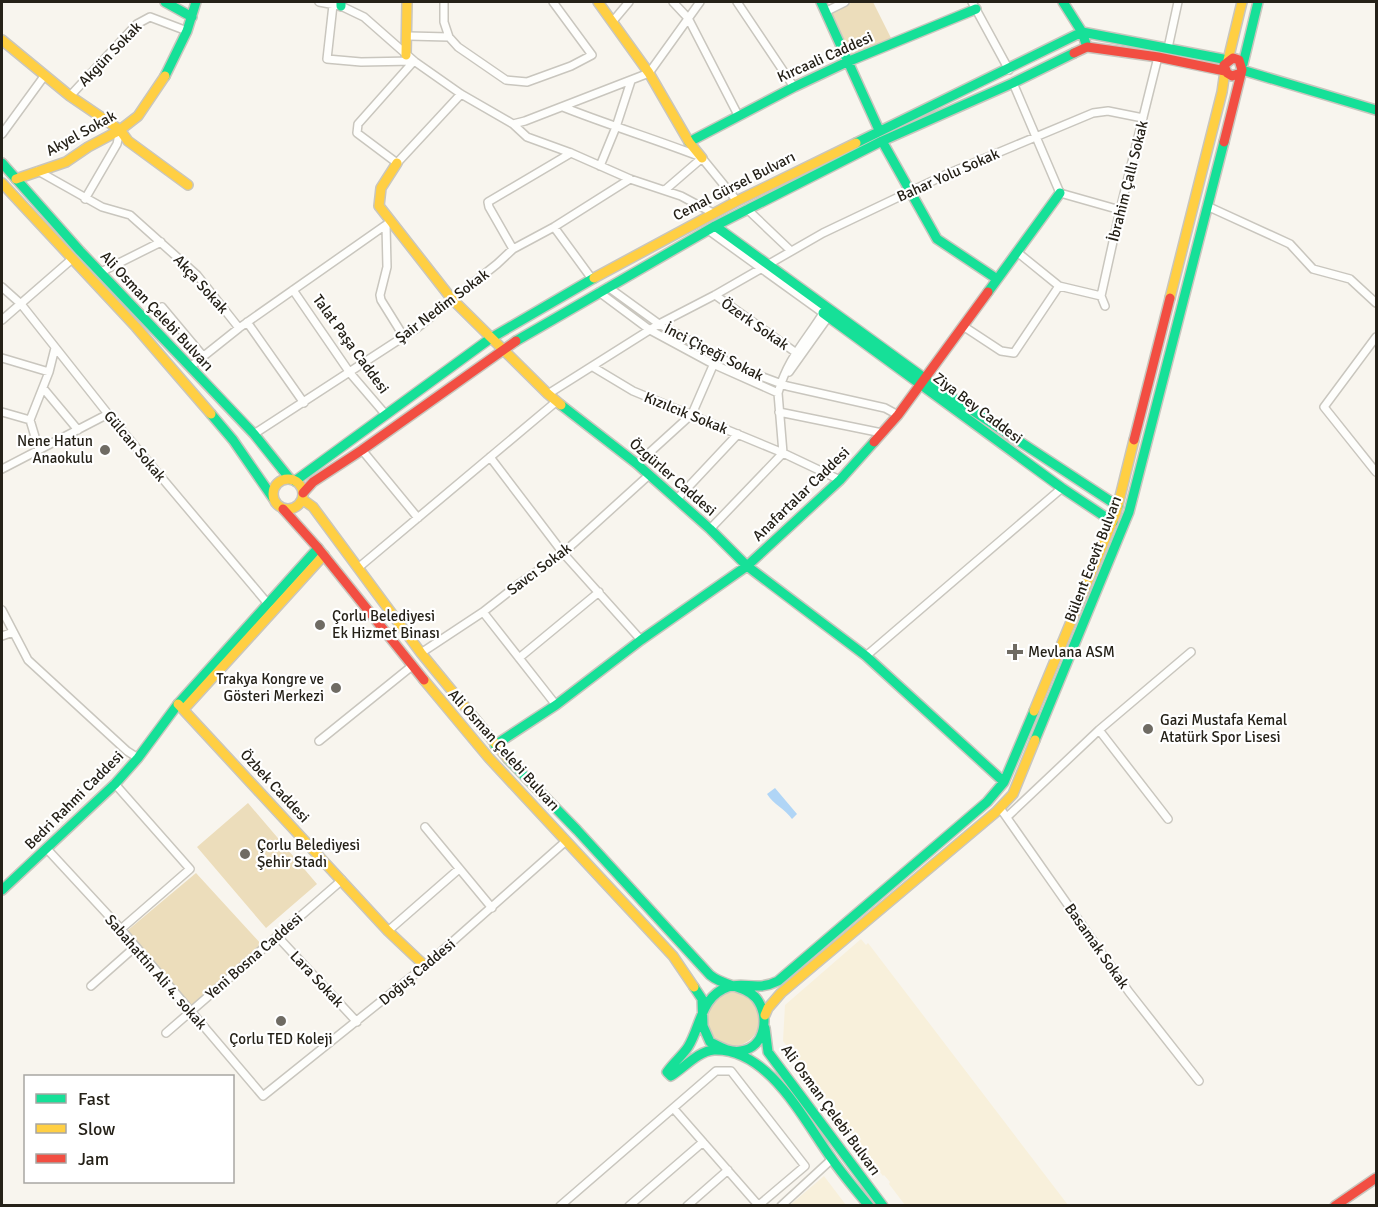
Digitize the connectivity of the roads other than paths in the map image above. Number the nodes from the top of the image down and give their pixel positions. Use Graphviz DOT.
graph roads {
  1 [pos="165,2"];
  2 [pos="196,2"];
  3 [pos="319,2"];
  4 [pos="407,2"];
  5 [pos="444,2"];
  6 [pos="553,2"];
  7 [pos="598,2"];
  8 [pos="629,2"];
  9 [pos="673,2"];
  10 [pos="700,2"];
  11 [pos="737,2"];
  12 [pos="821,2"];
  13 [pos="845,2"];
  14 [pos="1063,2"];
  15 [pos="1178,2"];
  16 [pos="1242,2"];
  17 [pos="1258,2"];
  18 [pos="338,4"];
  19 [pos="974,5"];
  20 [pos="825,12"];
  21 [pos="192,17"];
  22 [pos="688,18"];
  23 [pos="613,21"];
  24 [pos="187,31"];
  25 [pos="1082,32"];
  26 [pos="408,36"];
  27 [pos="449,37"];
  28 [pos="2,40"];
  29 [pos="1087,46"];
  30 [pos="1168,48"];
  31 [pos="1158,57"];
  32 [pos="410,58"];
  33 [pos="1228,60"];
  34 [pos="849,62"];
  35 [pos="1242,69"];
  36 [pos="1009,70"];
  37 [pos="1225,71"];
  38 [pos="649,73"];
  39 [pos="45,75"];
  40 [pos="631,81"];
  41 [pos="1013,83"];
  42 [pos="794,87"];
  43 [pos="461,94"];
  44 [pos="70,96"];
  45 [pos="563,107"];
  46 [pos="1377,110"];
  47 [pos="738,115"];
  48 [pos="1143,118"];
  49 [pos="513,124"];
  50 [pos="616,127"];
  51 [pos="120,130"];
  52 [pos="879,130"];
  53 [pos="2,135"];
  54 [pos="1036,135"];
  55 [pos="882,141"];
  56 [pos="689,142"];
  57 [pos="571,153"];
  58 [pos="701,158"];
  59 [pos="2,163"];
  60 [pos="397,163"];
  61 [pos="600,166"];
  62 [pos="38,171"];
  63 [pos="16,178"];
  64 [pos="630,179"];
  65 [pos="2,183"];
  66 [pos="188,185"];
  67 [pos="665,190"];
  68 [pos="909,192"];
  69 [pos="1060,194"];
  70 [pos="85,199"];
  71 [pos="737,201"];
  72 [pos="1207,206"];
  73 [pos="747,209"];
  74 [pos="1120,210"];
  75 [pos="713,213"];
  76 [pos="388,224"];
  77 [pos="554,227"];
  78 [pos="711,228"];
  79 [pos="161,242"];
  80 [pos="513,249"];
  81 [pos="790,250"];
  82 [pos="1017,252"];
  83 [pos="72,259"];
  84 [pos="764,265"];
  85 [pos="100,272"];
  86 [pos="592,279"];
  87 [pos="997,279"];
  88 [pos="608,286"];
  89 [pos="1059,286"];
  90 [pos="2,287"];
  91 [pos="293,290"];
  92 [pos="598,292"];
  93 [pos="715,295"];
  94 [pos="1101,296"];
  95 [pos="453,300"];
  96 [pos="1377,303"];
  97 [pos="21,304"];
  98 [pos="1105,306"];
  99 [pos="162,307"];
  100 [pos="828,311"];
  101 [pos="2,320"];
  102 [pos="247,322"];
  103 [pos="658,324"];
  104 [pos="963,326"];
  105 [pos="239,328"];
  106 [pos="650,330"];
  107 [pos="404,337"];
  108 [pos="1377,337"];
  109 [pos="491,338"];
  110 [pos="55,348"];
  111 [pos="503,349"];
  112 [pos="795,352"];
  113 [pos="203,357"];
  114 [pos="2,358"];
  115 [pos="715,360"];
  116 [pos="190,367"];
  117 [pos="593,368"];
  118 [pos="49,372"];
  119 [pos="350,373"];
  120 [pos="923,381"];
  121 [pos="781,384"];
  122 [pos="43,388"];
  123 [pos="778,393"];
  124 [pos="548,394"];
  125 [pos="557,401"];
  126 [pos="304,403"];
  127 [pos="2,412"];
  128 [pos="779,412"];
  129 [pos="108,414"];
  130 [pos="692,414"];
  131 [pos="386,415"];
  132 [pos="898,415"];
  133 [pos="30,420"];
  134 [pos="78,430"];
  135 [pos="254,434"];
  136 [pos="738,434"];
  137 [pos="882,434"];
  138 [pos="39,450"];
  139 [pos="362,450"];
  140 [pos="783,453"];
  141 [pos="490,458"];
  142 [pos="637,464"];
  143 [pos="2,469"];
  144 [pos="1377,471"];
  145 [pos="649,475"];
  146 [pos="292,480"];
  147 [pos="840,480"];
  148 [pos="1062,489"];
  149 [pos="303,496"];
  150 [pos="273,498"];
  151 [pos="676,499"];
  152 [pos="1118,506"];
  153 [pos="283,509"];
  154 [pos="417,518"];
  155 [pos="1113,522"];
  156 [pos="710,529"];
  157 [pos="321,551"];
  158 [pos="563,553"];
  159 [pos="747,566"];
  160 [pos="358,568"];
  161 [pos="599,592"];
  162 [pos="268,604"];
  163 [pos="2,610"];
  164 [pos="483,612"];
  165 [pos="13,632"];
  166 [pos="2,636"];
  167 [pos="641,640"];
  168 [pos="1191,652"];
  169 [pos="421,653"];
  170 [pos="866,656"];
  171 [pos="519,658"];
  172 [pos="412,666"];
  173 [pos="211,673"];
  174 [pos="556,705"];
  175 [pos="181,707"];
  176 [pos="1099,730"];
  177 [pos="319,741"];
  178 [pos="476,743"];
  179 [pos="495,745"];
  180 [pos="138,758"];
  181 [pos="1004,782"];
  182 [pos="116,784"];
  183 [pos="1000,808"];
  184 [pos="1007,817"];
  185 [pos="1168,819"];
  186 [pos="425,827"];
  187 [pos="566,841"];
  188 [pos="47,849"];
  189 [pos="459,869"];
  190 [pos="342,879"];
  191 [pos="2,891"];
  192 [pos="492,908"];
  193 [pos="121,929"];
  194 [pos="388,931"];
  195 [pos="278,936"];
  196 [pos="135,947"];
  197 [pos="425,966"];
  198 [pos="91,986"];
  199 [pos="730,986"];
  200 [pos="702,1008"];
  201 [pos="191,1011"];
  202 [pos="765,1015"];
  203 [pos="357,1022"];
  204 [pos="765,1028"];
  205 [pos="166,1033"];
  206 [pos="733,1051"];
  207 [pos="1199,1081"];
  208 [pos="263,1096"];
  209 [pos="674,1109"];
  210 [pos="703,1142"];
  211 [pos="832,1159"];
  212 [pos="728,1170"];
  213 [pos="1377,1178"];
  214 [pos="759,1205"];
  215 [pos="560,1206"];
  216 [pos="629,1206"];
  217 [pos="687,1206"];
  218 [pos="781,1206"];
  219 [pos="868,1206"];
  220 [pos="883,1206"];
  221 [pos="1335,1206"];
  1 -- 21 [label="street"];
  2 -- 21 [label="street, Akyel Sokak"];
  3 -- 18 [label="street"];
  4 -- 26 [label="street"];
  5 -- 27 [label="street"];
  6 -- 27 [label="street"];
  7 -- 23 [label="street"];
  8 -- 23 [label="street"];
  9 -- 22 [label="street"];
  10 -- 22 [label="street"];
  11 -- 42 [label="street"];
  12 -- 20 [label="street"];
  13 -- 20 [label="street"];
  14 -- 25 [label="street"];
  15 -- 30 [label="street"];
  16 -- 33 [label="street"];
  17 -- 35 [label="street, Bülent Ecevit Bulvarı"];
  18 -- 32 [label="street"];
  18 -- 32 [label="street"];
  19 -- 34 [label="street, Kırcaali Caddesi"];
  19 -- 36 [label="street"];
  20 -- 34 [label="street"];
  21 -- 24 [label="street, Akyel Sokak"];
  22 -- 38 [label="street"];
  22 -- 47 [label="street"];
  23 -- 38 [label="street"];
  24 -- 44 [label="street, Akgün Sokak"];
  24 -- 51 [label="street, Akyel Sokak"];
  25 -- 29 [label="street"];
  25 -- 30 [label="street"];
  25 -- 36 [label="street, Cemal Gürsel Bulvarı"];
  26 -- 27 [label="street"];
  26 -- 32 [label="street"];
  28 -- 39 [label="street"];
  29 -- 31 [label="street"];
  29 -- 41 [label="street, Cemal Gürsel Bulvarı"];
  30 -- 33 [label="street"];
  31 -- 37 [label="street"];
  31 -- 48 [label="street, İbrahim Çallı Sokak"];
  32 -- 43 [label="street"];
  32 -- 60 [label="street"];
  33 -- 35 [label="street"];
  33 -- 37 [label="street"];
  34 -- 42 [label="street, Kırcaali Caddesi"];
  34 -- 52 [label="street"];
  35 -- 37 [label="street"];
  35 -- 46 [label="street"];
  35 -- 72 [label="street, Bülent Ecevit Bulvarı"];
  36 -- 52 [label="street, Cemal Gürsel Bulvarı"];
  37 -- 152 [label="street"];
  38 -- 40 [label="street"];
  38 -- 56 [label="street"];
  39 -- 44 [label="street"];
  39 -- 53 [label="street"];
  40 -- 45 [label="street"];
  40 -- 50 [label="street"];
  41 -- 54 [label="street"];
  41 -- 55 [label="street, Cemal Gürsel Bulvarı"];
  42 -- 47 [label="street, Kırcaali Caddesi"];
  43 -- 49 [label="street"];
  43 -- 60 [label="street"];
  44 -- 51 [label="street"];
  45 -- 49 [label="street"];
  45 -- 50 [label="street"];
  47 -- 56 [label="street, Kırcaali Caddesi"];
  48 -- 54 [label="street, Bahar Yolu Sokak"];
  48 -- 74 [label="street, İbrahim Çallı Sokak"];
  49 -- 57 [label="street"];
  50 -- 58 [label="street"];
  50 -- 61 [label="street"];
  51 -- 62 [label="street, Akyel Sokak"];
  51 -- 66 [label="street"];
  51 -- 70 [label="street"];
  52 -- 71 [label="street, Cemal Gürsel Bulvarı"];
  54 -- 68 [label="street, Bahar Yolu Sokak"];
  54 -- 69 [label="street"];
  55 -- 68 [label="street"];
  55 -- 73 [label="street, Cemal Gürsel Bulvarı"];
  56 -- 58 [label="street"];
  57 -- 61 [label="street"];
  57 -- 80 [label="street"];
  58 -- 67 [label="street"];
  58 -- 71 [label="street"];
  59 -- 63 [label="street, Ali Osman Çelebi Bulvarı"];
  60 -- 76 [label="street, Özgürler Caddesi"];
  61 -- 64 [label="street"];
  62 -- 63 [label="street, Akyel Sokak"];
  62 -- 70 [label="street, Akça Sokak"];
  63 -- 85 [label="street, Ali Osman Çelebi Bulvarı"];
  64 -- 67 [label="street"];
  64 -- 77 [label="street, Şair Nedim Sokak"];
  65 -- 83 [label="street, Ali Osman Çelebi Bulvarı"];
  67 -- 75 [label="street"];
  68 -- 81 [label="street, Bahar Yolu Sokak"];
  68 -- 87 [label="street"];
  69 -- 74 [label="street"];
  69 -- 82 [label="street, Anafartalar Caddesi"];
  70 -- 79 [label="street, Akça Sokak"];
  71 -- 75 [label="street, Cemal Gürsel Bulvarı"];
  72 -- 96 [label="street"];
  72 -- 183 [label="street, Bülent Ecevit Bulvarı"];
  73 -- 78 [label="street, Cemal Gürsel Bulvarı"];
  73 -- 81 [label="street"];
  74 -- 94 [label="street, İbrahim Çallı Sokak"];
  75 -- 86 [label="street, Cemal Gürsel Bulvarı"];
  76 -- 91 [label="street"];
  76 -- 95 [label="street, Özgürler Caddesi"];
  76 -- 107 [label="street"];
  77 -- 80 [label="street, Şair Nedim Sokak"];
  77 -- 86 [label="street"];
  78 -- 84 [label="street, Ziya Bey Caddesi"];
  78 -- 88 [label="street, Cemal Gürsel Bulvarı"];
  79 -- 85 [label="street"];
  79 -- 105 [label="street, Akça Sokak"];
  80 -- 95 [label="street, Şair Nedim Sokak"];
  81 -- 84 [label="street, Bahar Yolu Sokak"];
  82 -- 87 [label="street, Anafartalar Caddesi"];
  82 -- 89 [label="street"];
  83 -- 97 [label="street"];
  83 -- 150 [label="street, Ali Osman Çelebi Bulvarı"];
  84 -- 93 [label="street, Bahar Yolu Sokak"];
  84 -- 100 [label="street, Ziya Bey Caddesi"];
  85 -- 116 [label="street, Ali Osman Çelebi Bulvarı"];
  86 -- 109 [label="street, Cemal Gürsel Bulvarı"];
  87 -- 104 [label="street, Anafartalar Caddesi"];
  88 -- 92 [label="street, Cemal Gürsel Bulvarı"];
  88 -- 103 [label="street, İnci Çiçeği Sokak"];
  89 -- 94 [label="street"];
  89 -- 104 [label="street"];
  90 -- 97 [label="street, Gülcan Sokak"];
  91 -- 102 [label="street"];
  91 -- 119 [label="street, Talat Paşa Caddesi"];
  92 -- 106 [label="street, İnci Çiçeği Sokak"];
  92 -- 111 [label="street, Cemal Gürsel Bulvarı"];
  93 -- 103 [label="street, Bahar Yolu Sokak"];
  93 -- 112 [label="street, Özerk Sokak"];
  94 -- 98 [label="street"];
  95 -- 107 [label="street, Şair Nedim Sokak"];
  95 -- 109 [label="street, Özgürler Caddesi"];
  97 -- 101 [label="street"];
  97 -- 110 [label="street, Gülcan Sokak"];
  99 -- 113 [label="street"];
  100 -- 112 [label="street"];
  100 -- 120 [label="street, Ziya Bey Caddesi"];
  100 -- 121 [label="street"];
  102 -- 105 [label="street"];
  102 -- 126 [label="street"];
  103 -- 106 [label="street, Bahar Yolu Sokak"];
  103 -- 115 [label="street, İnci Çiçeği Sokak"];
  104 -- 120 [label="street, Anafartalar Caddesi"];
  105 -- 113 [label="street"];
  106 -- 115 [label="street, İnci Çiçeği Sokak"];
  106 -- 117 [label="street, Bahar Yolu Sokak"];
  107 -- 119 [label="street, Şair Nedim Sokak"];
  108 -- 144 [label="street"];
  109 -- 111 [label="street, Özgürler Caddesi"];
  109 -- 131 [label="street, Cemal Gürsel Bulvarı"];
  110 -- 118 [label="street"];
  110 -- 129 [label="street, Gülcan Sokak"];
  111 -- 124 [label="street, Özgürler Caddesi"];
  111 -- 139 [label="street, Cemal Gürsel Bulvarı"];
  112 -- 121 [label="street"];
  113 -- 116 [label="street"];
  114 -- 118 [label="street"];
  115 -- 121 [label="street, İnci Çiçeği Sokak"];
  115 -- 123 [label="street, İnci Çiçeği Sokak"];
  115 -- 130 [label="street"];
  116 -- 135 [label="street, Ali Osman Çelebi Bulvarı"];
  117 -- 124 [label="street, Bahar Yolu Sokak"];
  117 -- 130 [label="street, Kızılcık Sokak"];
  118 -- 122 [label="street"];
  119 -- 126 [label="street, Şair Nedim Sokak"];
  119 -- 131 [label="street, Talat Paşa Caddesi"];
  120 -- 132 [label="street, Anafartalar Caddesi"];
  120 -- 148 [label="street, Ziya Bey Caddesi"];
  120 -- 152 [label="street, Ziya Bey Caddesi"];
  121 -- 123 [label="street"];
  121 -- 132 [label="street, İnci Çiçeği Sokak"];
  122 -- 133 [label="street"];
  122 -- 134 [label="street"];
  123 -- 128 [label="street"];
  124 -- 125 [label="street, Özgürler Caddesi"];
  125 -- 141 [label="street"];
  125 -- 142 [label="street, Özgürler Caddesi"];
  126 -- 135 [label="street, Şair Nedim Sokak"];
  127 -- 133 [label="street"];
  128 -- 137 [label="street"];
  128 -- 140 [label="street"];
  129 -- 134 [label="street"];
  129 -- 162 [label="street, Gülcan Sokak"];
  130 -- 136 [label="street, Kızılcık Sokak"];
  130 -- 142 [label="street"];
  131 -- 146 [label="street, Cemal Gürsel Bulvarı"];
  132 -- 137 [label="street, Anafartalar Caddesi"];
  133 -- 138 [label="street"];
  134 -- 138 [label="street"];
  135 -- 146 [label="street, Ali Osman Çelebi Bulvarı"];
  136 -- 140 [label="street, Kızılcık Sokak"];
  136 -- 151 [label="street"];
  137 -- 147 [label="street, Anafartalar Caddesi"];
  138 -- 143 [label="street"];
  139 -- 149 [label="street, Cemal Gürsel Bulvarı"];
  139 -- 154 [label="street"];
  140 -- 147 [label="street, Kızılcık Sokak"];
  140 -- 156 [label="street"];
  141 -- 154 [label="street"];
  141 -- 158 [label="street"];
  142 -- 145 [label="street, Özgürler Caddesi"];
  145 -- 151 [label="street, Özgürler Caddesi"];
  145 -- 158 [label="street, Savcı Sokak"];
  146 -- 149 [label="street"];
  146 -- 150 [label="street"];
  147 -- 159 [label="street, Anafartalar Caddesi"];
  148 -- 155 [label="street, Ziya Bey Caddesi"];
  148 -- 170 [label="street"];
  149 -- 153 [label="street"];
  149 -- 160 [label="street, Ali Osman Çelebi Bulvarı"];
  150 -- 153 [label="street"];
  151 -- 156 [label="street, Özgürler Caddesi"];
  152 -- 155 [label="street"];
  153 -- 157 [label="street, Ali Osman Çelebi Bulvarı"];
  154 -- 160 [label="street"];
  155 -- 181 [label="street"];
  156 -- 159 [label="street, Özgürler Caddesi"];
  157 -- 162 [label="street, Bedri Rahmi Caddesi"];
  157 -- 172 [label="street, Ali Osman Çelebi Bulvarı"];
  157 -- 173 [label="street, Bedri Rahmi Caddesi"];
  158 -- 161 [label="street"];
  158 -- 164 [label="street, Savcı Sokak"];
  159 -- 167 [label="street, Anafartalar Caddesi"];
  159 -- 170 [label="street, Özgürler Caddesi"];
  160 -- 169 [label="street, Ali Osman Çelebi Bulvarı"];
  161 -- 167 [label="street"];
  161 -- 171 [label="street"];
  162 -- 173 [label="street, Bedri Rahmi Caddesi"];
  163 -- 165 [label="street"];
  164 -- 169 [label="street, Savcı Sokak"];
  164 -- 171 [label="street"];
  165 -- 166 [label="street"];
  165 -- 180 [label="street"];
  167 -- 174 [label="street, Anafartalar Caddesi"];
  168 -- 176 [label="street"];
  169 -- 179 [label="street, Ali Osman Çelebi Bulvarı"];
  170 -- 181 [label="street, Özgürler Caddesi"];
  171 -- 174 [label="street"];
  172 -- 177 [label="street"];
  172 -- 178 [label="street, Ali Osman Çelebi Bulvarı"];
  173 -- 175 [label="street, Bedri Rahmi Caddesi"];
  174 -- 179 [label="street, Anafartalar Caddesi"];
  175 -- 180 [label="street, Bedri Rahmi Caddesi"];
  175 -- 190 [label="street, Özbek Caddesi"];
  176 -- 184 [label="street"];
  176 -- 185 [label="street"];
  178 -- 179 [label="street"];
  178 -- 187 [label="street, Ali Osman Çelebi Bulvarı"];
  179 -- 199 [label="street, Ali Osman Çelebi Bulvarı"];
  180 -- 182 [label="street, Bedri Rahmi Caddesi"];
  181 -- 199 [label="street"];
  182 -- 188 [label="street, Bedri Rahmi Caddesi"];
  182 -- 193 [label="street"];
  183 -- 184 [label="street, Basamak Sokak"];
  183 -- 202 [label="street, Bülent Ecevit Bulvarı"];
  184 -- 207 [label="street, Basamak Sokak"];
  186 -- 189 [label="street"];
  187 -- 192 [label="street, Doğuş Caddesi"];
  187 -- 200 [label="street, Ali Osman Çelebi Bulvarı"];
  188 -- 191 [label="street, Bedri Rahmi Caddesi"];
  188 -- 193 [label="street, Sabahattin Ali 4. sokak"];
  189 -- 192 [label="street"];
  189 -- 194 [label="street"];
  190 -- 194 [label="street, Özbek Caddesi"];
  190 -- 195 [label="street, Yeni Bosna Caddesi"];
  192 -- 197 [label="street, Doğuş Caddesi"];
  193 -- 196 [label="street, Sabahattin Ali 4. sokak"];
  194 -- 197 [label="street, Özbek Caddesi"];
  195 -- 201 [label="street, Yeni Bosna Caddesi"];
  195 -- 203 [label="street, Lara Sokak"];
  196 -- 198 [label="street"];
  196 -- 201 [label="street, Sabahattin Ali 4. sokak"];
  197 -- 203 [label="street, Doğuş Caddesi"];
  199 -- 200 [label="street"];
  199 -- 202 [label="street"];
  200 -- 206 [label="street"];
  200 -- 206 [label="street"];
  201 -- 205 [label="street, Yeni Bosna Caddesi"];
  201 -- 208 [label="street, Sabahattin Ali 4. sokak"];
  202 -- 204 [label="street"];
  203 -- 208 [label="street, Doğuş Caddesi"];
  204 -- 206 [label="street"];
  204 -- 220 [label="street, Ali Osman Çelebi Bulvarı"];
  206 -- 211 [label="street, Ali Osman Çelebi Bulvarı"];
  209 -- 210 [label="street"];
  209 -- 214 [label="street"];
  209 -- 215 [label="street"];
  210 -- 212 [label="street"];
  210 -- 216 [label="street"];
  211 -- 218 [label="street"];
  211 -- 219 [label="street, Ali Osman Çelebi Bulvarı"];
  212 -- 214 [label="street"];
  212 -- 217 [label="street"];
  213 -- 221 [label="street"];
}
